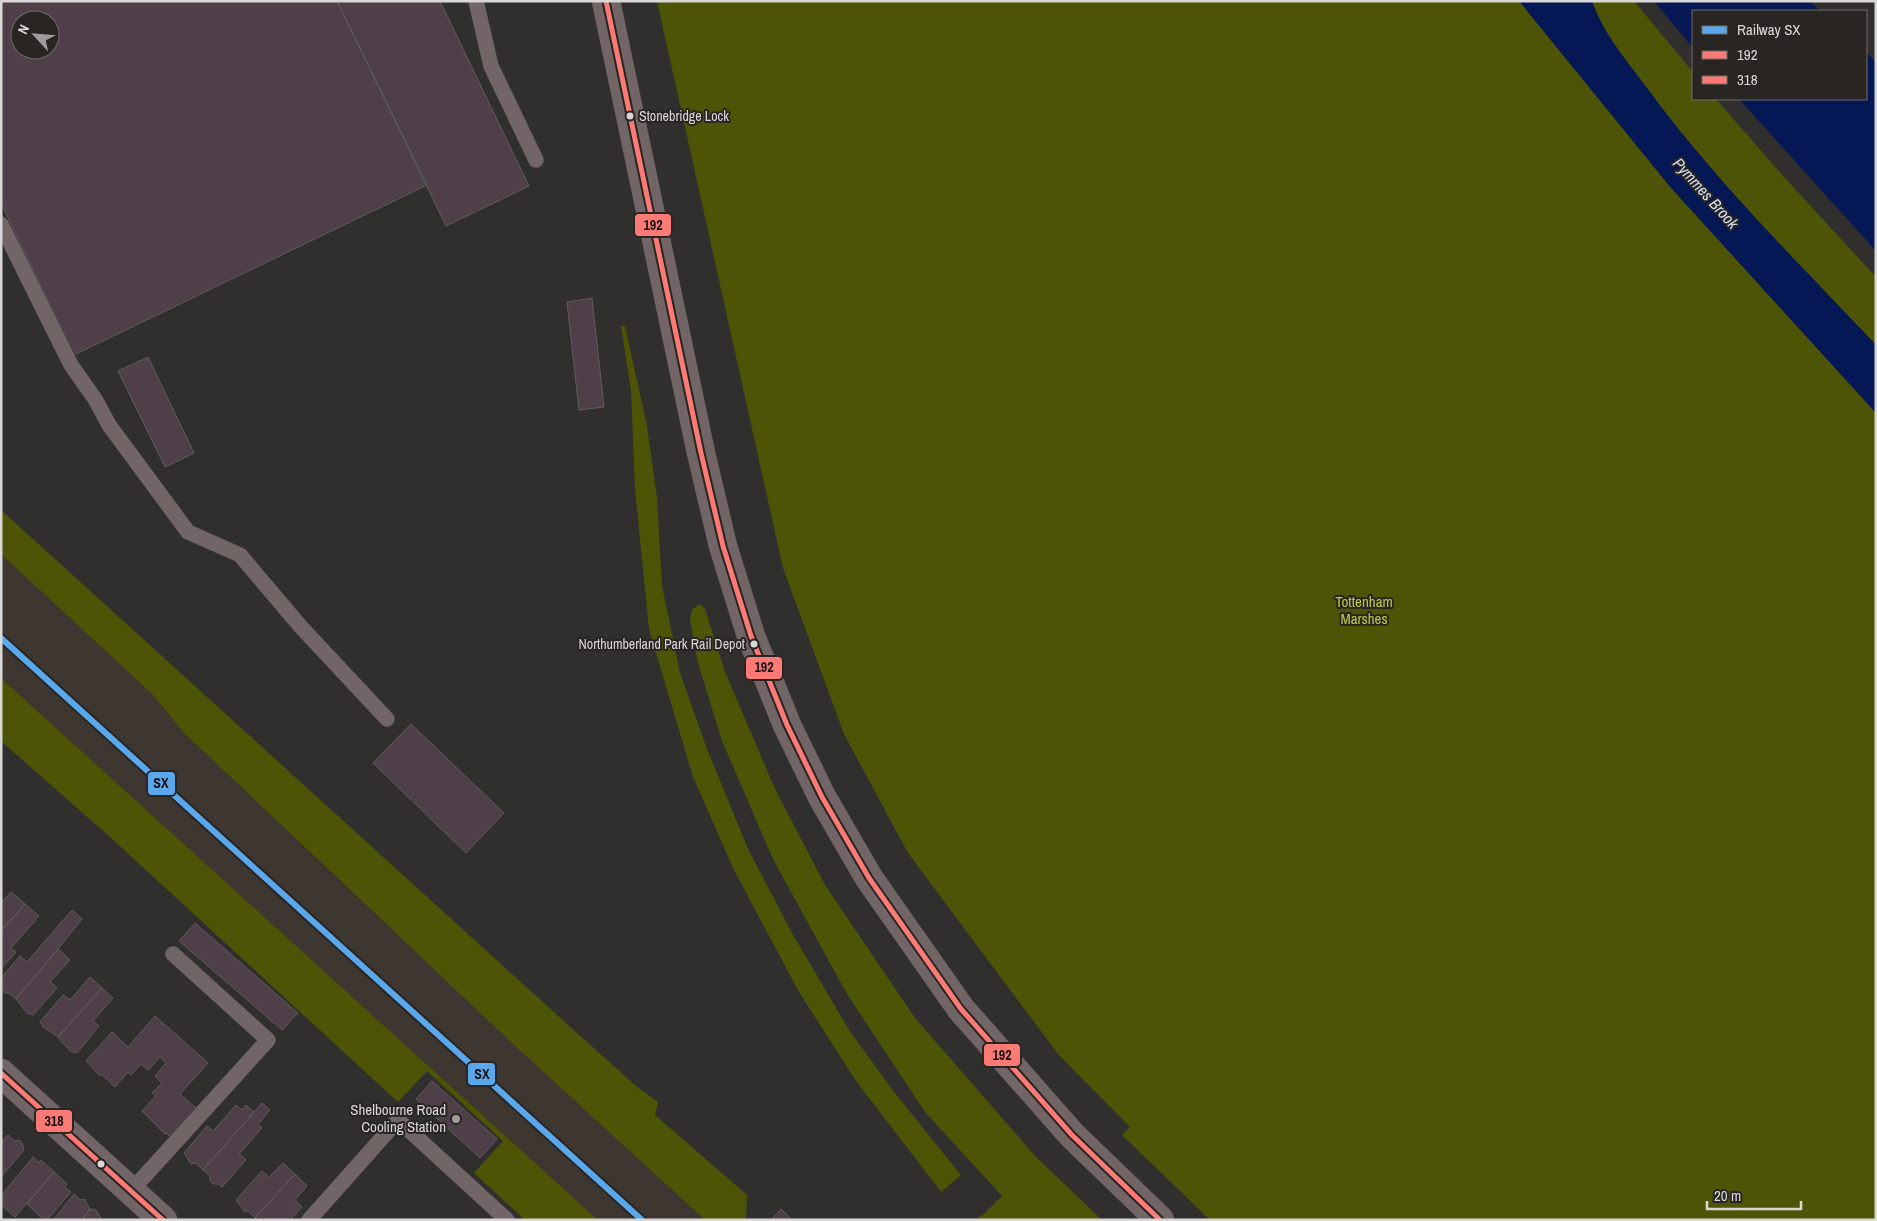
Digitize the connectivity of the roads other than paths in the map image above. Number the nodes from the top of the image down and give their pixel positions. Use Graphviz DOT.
graph roads {
  1 [pos="476,1"];
  2 [pos="606,1"];
  3 [pos="536,160"];
  4 [pos="1,224"];
  5 [pos="387,719"];
  6 [pos="173,954"];
  7 [pos="1,1073"];
  8 [pos="131,1191"];
  9 [pos="163,1220"];
  10 [pos="309,1220"];
  11 [pos="507,1220"];
  12 [pos="1160,1220"];
  1 -- 3 [label="lane"];
  2 -- 12 [label="main road"];
  4 -- 5 [label="lane"];
  6 -- 8 [label="lane"];
  7 -- 8 [label="main road"];
  8 -- 9 [label="main road"];
  10 -- 11 [label="lane"];
}
